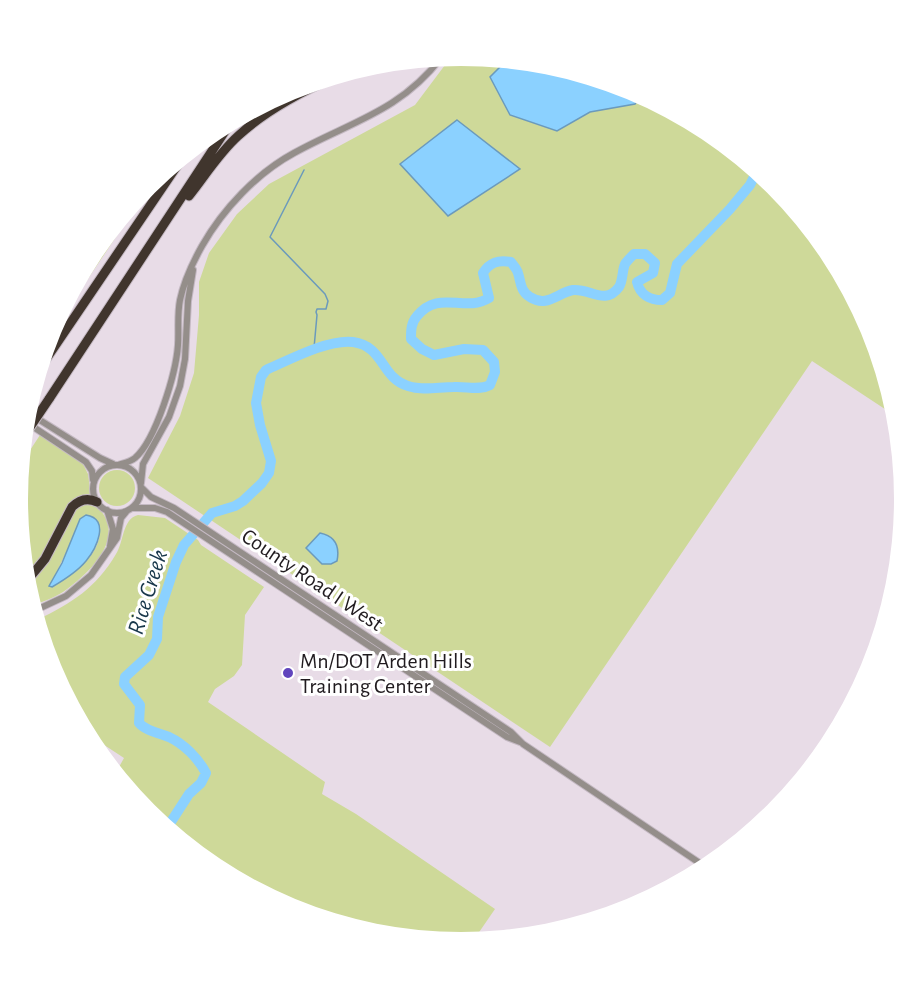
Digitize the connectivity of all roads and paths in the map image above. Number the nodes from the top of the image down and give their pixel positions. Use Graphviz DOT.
graph roads {
  1 [pos="432,67"];
  2 [pos="284,104"];
  3 [pos="219,140"];
  4 [pos="165,183"];
  5 [pos="142,258"];
  6 [pos="195,260"];
  7 [pos="58,342"];
  8 [pos="37,417"];
  9 [pos="36,418"];
  10 [pos="35,428"];
  11 [pos="117,465"];
  12 [pos="93,484"];
  13 [pos="141,485"];
  14 [pos="97,502"];
  15 [pos="129,509"];
  16 [pos="106,510"];
  17 [pos="193,525"];
  18 [pos="107,553"];
  19 [pos="35,571"];
  20 [pos="42,607"];
  21 [pos="698,862"];
  1 -- 6 [label="street"];
  2 -- 5 [label="highway"];
  3 -- 5 [label="highway"];
  4 -- 7 [label="highway"];
  5 -- 8 [label="highway, bridge"];
  6 -- 11 [label="street"];
  6 -- 13 [label="street"];
  9 -- 11 [label="street"];
  10 -- 12 [label="street"];
  11 -- 12 [label="street"];
  11 -- 13 [label="street"];
  12 -- 14 [label="street"];
  13 -- 15 [label="street"];
  13 -- 17 [label="street, County Road I West"];
  14 -- 16 [label="street"];
  14 -- 19 [label="highway"];
  15 -- 16 [label="street"];
  15 -- 17 [label="street, County Road I West"];
  15 -- 18 [label="street"];
  16 -- 18 [label="street"];
  17 -- 21 [label="street, County Road I West"];
  18 -- 20 [label="street"];
}
